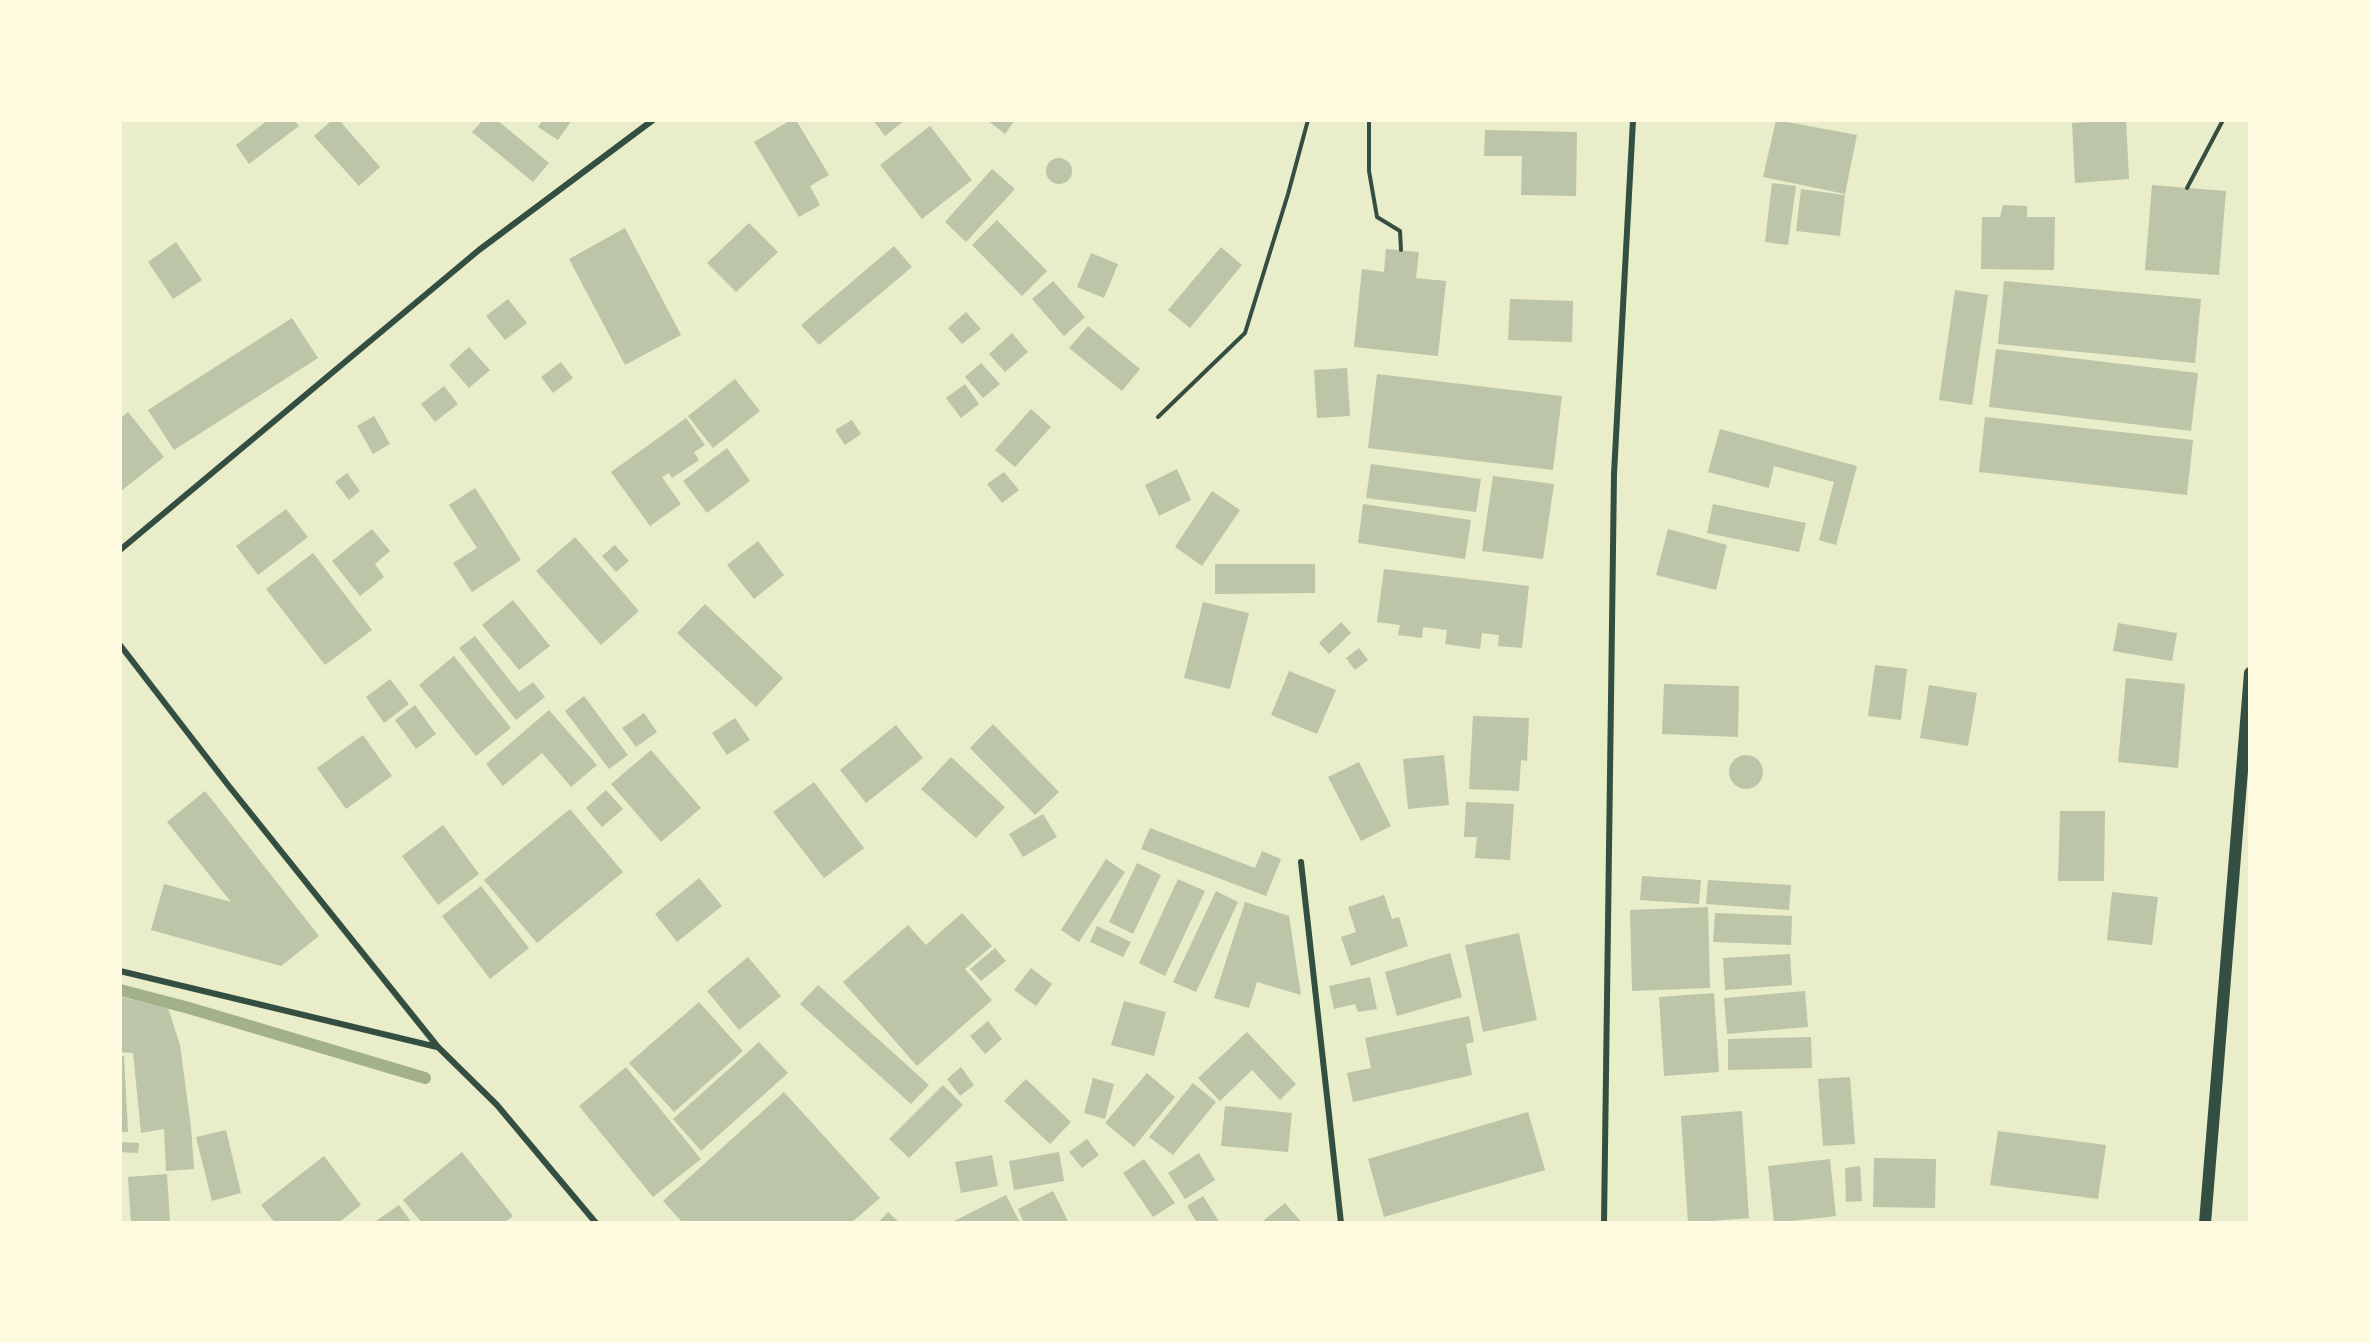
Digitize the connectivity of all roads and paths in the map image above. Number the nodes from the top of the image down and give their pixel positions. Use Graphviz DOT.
graph roads {
  1 [pos="653,120"];
  2 [pos="1308,120"];
  3 [pos="1369,120"];
  4 [pos="1633,120"];
  5 [pos="2223,120"];
  6 [pos="2187,188"];
  7 [pos="1401,250"];
  8 [pos="1158,417"];
  9 [pos="120,550"];
  10 [pos="120,645"];
  11 [pos="2250,673"];
  12 [pos="2248,731"];
  13 [pos="1301,862"];
  14 [pos="120,971"];
  15 [pos="438,1047"];
  16 [pos="596,1223"];
  17 [pos="1341,1223"];
  18 [pos="1604,1223"];
  19 [pos="2205,1223"];
  1 -- 9 [label="street"];
  2 -- 8 [label="path"];
  3 -- 7 [label="path"];
  4 -- 18 [label="street"];
  5 -- 6 [label="path"];
  10 -- 15 [label="street"];
  11 -- 12 [label="main road"];
  12 -- 19 [label="main road"];
  13 -- 17 [label="street"];
  14 -- 15 [label="street"];
  15 -- 16 [label="street"];
}
